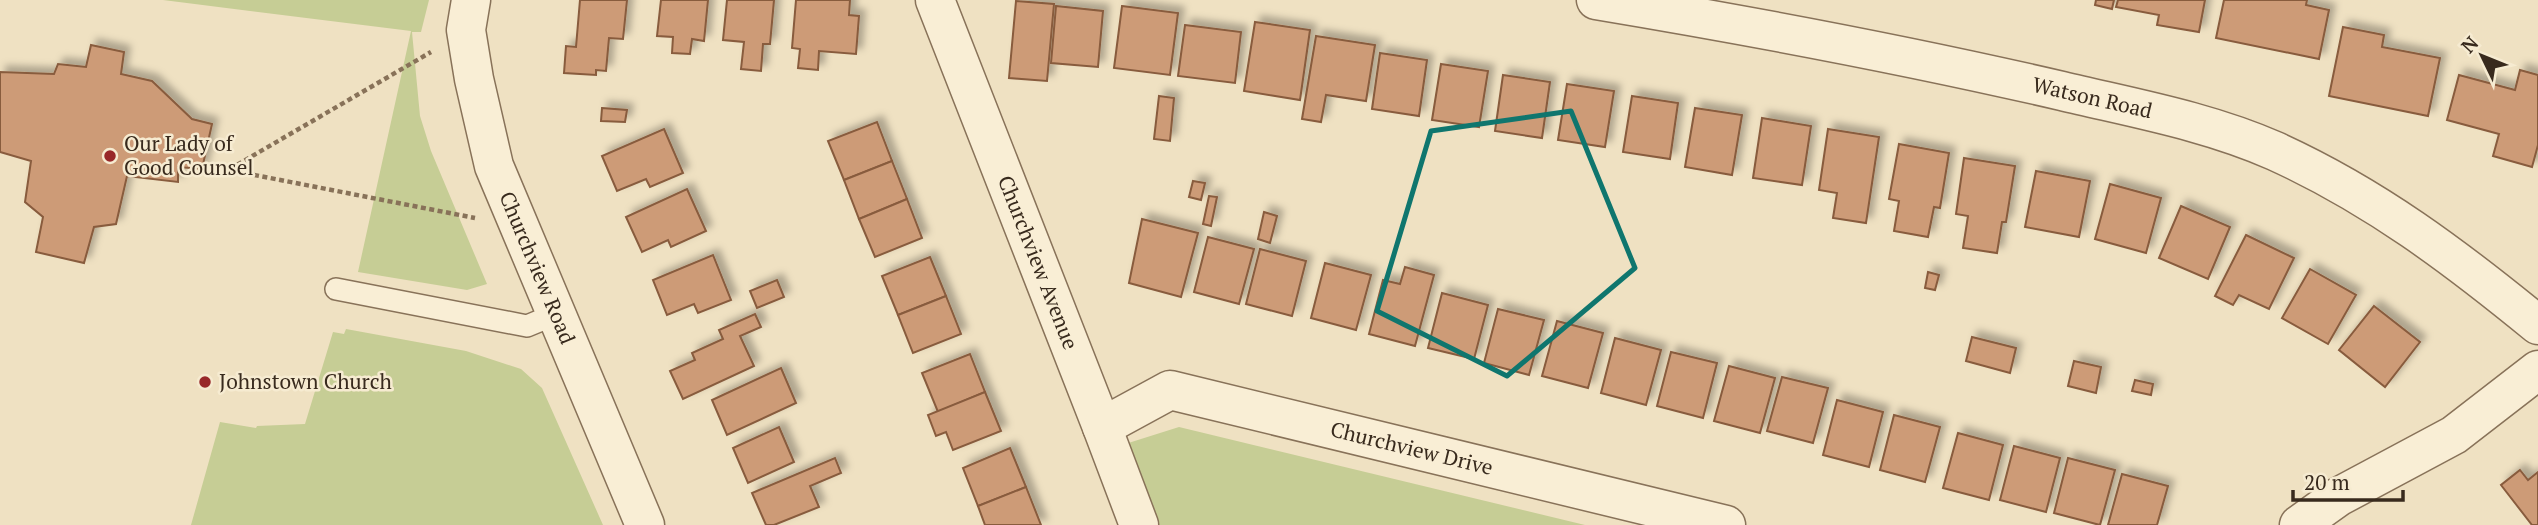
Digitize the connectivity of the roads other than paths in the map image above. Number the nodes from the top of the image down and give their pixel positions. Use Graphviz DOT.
graph roads {
  1 [pos="471,0"];
  2 [pos="934,0"];
  3 [pos="1596,0"];
  4 [pos="1749,12"];
  5 [pos="336,289"];
  6 [pos="555,314"];
  7 [pos="2538,325"];
  8 [pos="2538,370"];
  9 [pos="1102,426"];
  10 [pos="645,525"];
  11 [pos="1139,525"];
  12 [pos="1726,525"];
  13 [pos="2299,525"];
  1 -- 6 [label="street, Churchview Road"];
  2 -- 9 [label="street, Churchview Avenue"];
  3 -- 4 [label="street, Watson Road"];
  4 -- 7 [label="street, Watson Road"];
  5 -- 6 [label="lane"];
  6 -- 10 [label="street, Churchview Road"];
  8 -- 13 [label="street"];
  9 -- 11 [label="street, Churchview Avenue"];
  9 -- 12 [label="street, Churchview Drive"];
}
